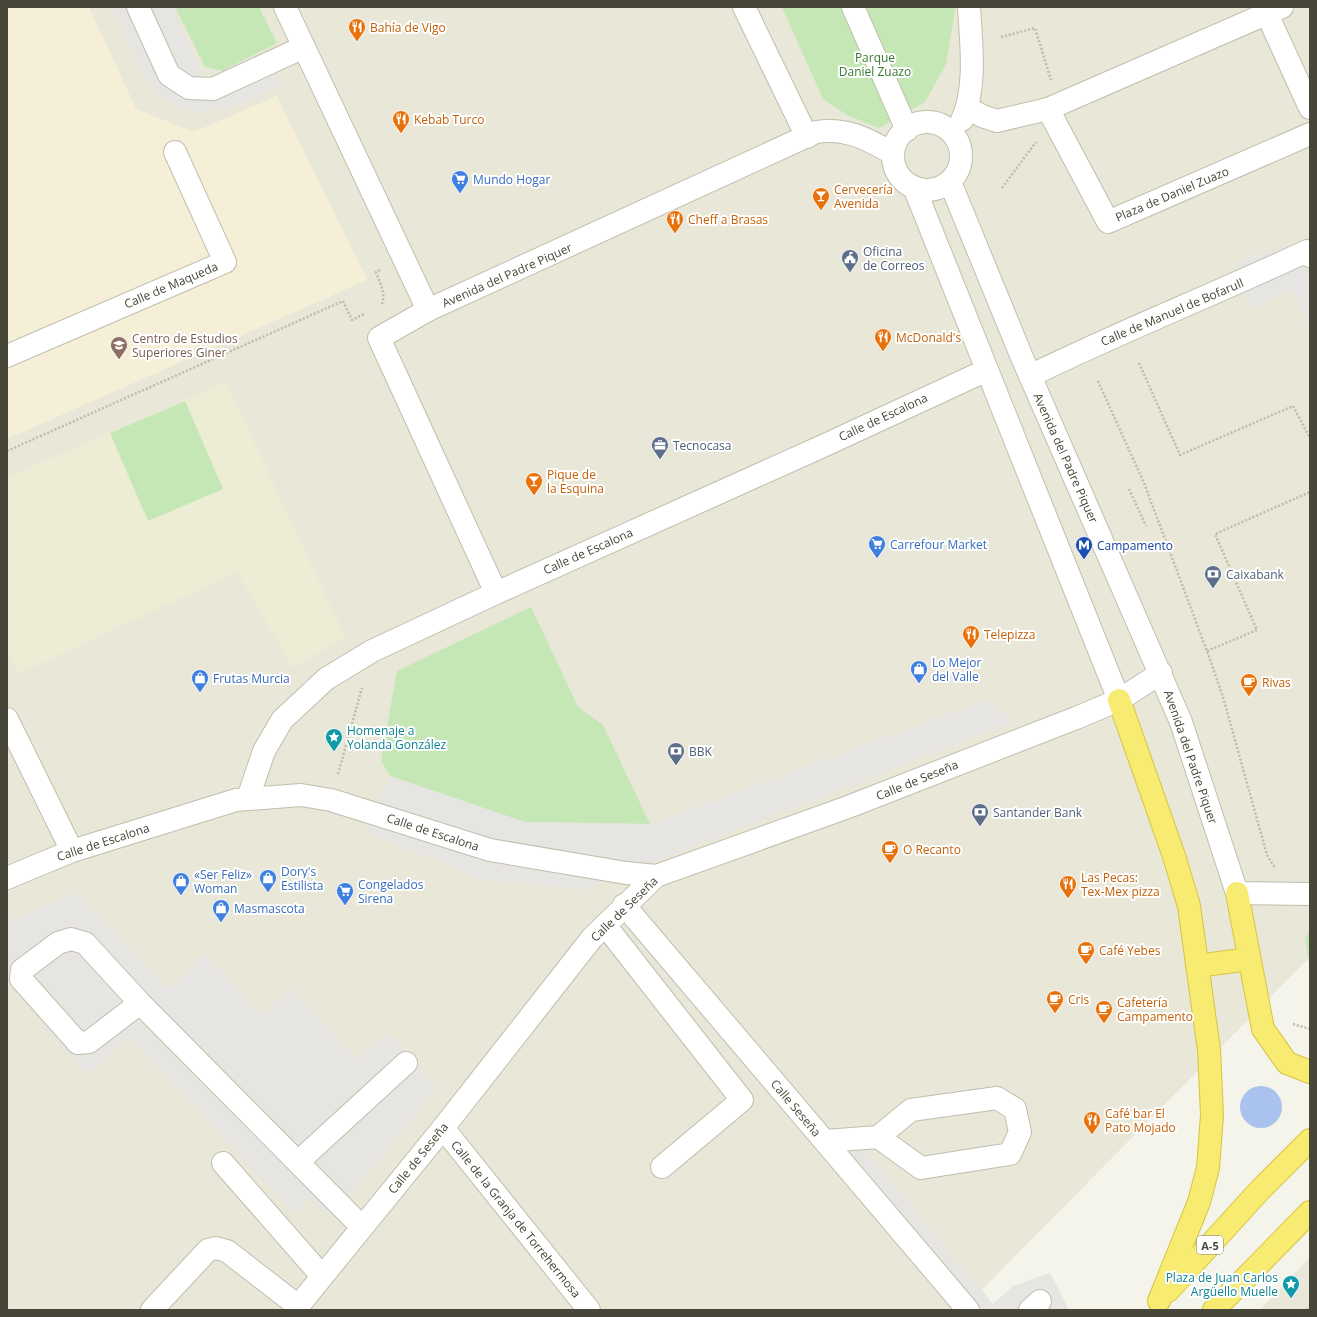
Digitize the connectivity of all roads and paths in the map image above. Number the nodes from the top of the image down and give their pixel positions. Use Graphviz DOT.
graph roads {
  1 [pos="138,7"];
  2 [pos="285,7"];
  3 [pos="744,7"];
  4 [pos="852,7"];
  5 [pos="969,7"];
  6 [pos="1275,10"];
  7 [pos="1000,37"];
  8 [pos="304,47"];
  9 [pos="1051,81"];
  10 [pos="968,108"];
  11 [pos="1310,108"];
  12 [pos="1050,114"];
  13 [pos="907,130"];
  14 [pos="1310,134"];
  15 [pos="955,135"];
  16 [pos="807,137"];
  17 [pos="175,152"];
  18 [pos="892,153"];
  19 [pos="950,182"];
  20 [pos="914,187"];
  21 [pos="1002,188"];
  22 [pos="1310,256"];
  23 [pos="428,310"];
  24 [pos="352,320"];
  25 [pos="7,356"];
  26 [pos="1139,363"];
  27 [pos="987,370"];
  28 [pos="1030,376"];
  29 [pos="1098,381"];
  30 [pos="1310,438"];
  31 [pos="7,451"];
  32 [pos="1129,489"];
  33 [pos="1310,492"];
  34 [pos="1146,526"];
  35 [pos="496,593"];
  36 [pos="1207,651"];
  37 [pos="1161,673"];
  38 [pos="363,684"];
  39 [pos="1119,700"];
  40 [pos="7,719"];
  41 [pos="248,798"];
  42 [pos="331,800"];
  43 [pos="72,851"];
  44 [pos="1278,872"];
  45 [pos="656,876"];
  46 [pos="7,878"];
  47 [pos="1237,893"];
  48 [pos="1310,894"];
  49 [pos="624,905"];
  50 [pos="605,925"];
  51 [pos="1249,959"];
  52 [pos="1198,966"];
  53 [pos="140,1003"];
  54 [pos="1289,1023"];
  55 [pos="1310,1029"];
  56 [pos="406,1063"];
  57 [pos="1310,1072"];
  58 [pos="443,1128"];
  59 [pos="878,1137"];
  60 [pos="1310,1140"];
  61 [pos="825,1142"];
  62 [pos="298,1162"];
  63 [pos="223,1163"];
  64 [pos="662,1167"];
  65 [pos="1310,1212"];
  66 [pos="362,1227"];
  67 [pos="322,1276"];
  68 [pos="1154,1305"];
  69 [pos="1310,1306"];
  70 [pos="296,1308"];
  71 [pos="152,1310"];
  72 [pos="589,1310"];
  73 [pos="968,1310"];
  74 [pos="1214,1310"];
  75 [pos="1307,1310"];
  1 -- 8 [label="street"];
  2 -- 8 [label="street"];
  3 -- 16 [label="street"];
  4 -- 13 [label="street"];
  5 -- 10 [label="street"];
  6 -- 11 [label="street"];
  6 -- 12 [label="street"];
  7 -- 9 [label="path"];
  8 -- 23 [label="street"];
  10 -- 12 [label="street"];
  10 -- 15 [label="street"];
  12 -- 14 [label="street, Plaza de Daniel Zuazo"];
  12 -- 21 [label="path"];
  13 -- 15 [label="street"];
  13 -- 18 [label="street"];
  15 -- 19 [label="street"];
  16 -- 18 [label="street, Avenida del Padre Piquer"];
  16 -- 23 [label="street, Avenida del Padre Piquer"];
  17 -- 25 [label="street, Calle de Maqueda"];
  18 -- 20 [label="street"];
  19 -- 20 [label="street"];
  19 -- 28 [label="street, Avenida del Padre Piquer"];
  20 -- 27 [label="street"];
  22 -- 28 [label="street, Calle de Manuel de Bofarull"];
  23 -- 35 [label="street, Avenida del Padre Piquer"];
  24 -- 31 [label="path"];
  26 -- 30 [label="path"];
  27 -- 35 [label="street, Calle de Escalona"];
  27 -- 39 [label="street"];
  28 -- 37 [label="street, Avenida del Padre Piquer"];
  29 -- 36 [label="path"];
  32 -- 34 [label="path"];
  33 -- 36 [label="path"];
  35 -- 41 [label="street, Calle de Escalona"];
  36 -- 44 [label="path"];
  37 -- 39 [label="street, Calle de Seseña"];
  37 -- 47 [label="street, Avenida del Padre Piquer"];
  38 -- 42 [label="path"];
  39 -- 45 [label="street, Calle de Seseña"];
  39 -- 52 [label="highway"];
  40 -- 43 [label="street"];
  41 -- 42 [label="street, Calle de Escalona"];
  41 -- 43 [label="street, Calle de Escalona"];
  42 -- 45 [label="street, Calle de Escalona"];
  43 -- 46 [label="street, Calle de Escalona"];
  45 -- 49 [label="street, Calle de Seseña"];
  47 -- 48 [label="street"];
  47 -- 51 [label="highway"];
  49 -- 50 [label="street, Calle de Seseña"];
  49 -- 61 [label="street, Calle Seseña"];
  50 -- 58 [label="street, Calle de Seseña"];
  50 -- 64 [label="street"];
  51 -- 52 [label="highway"];
  51 -- 57 [label="highway"];
  52 -- 68 [label="highway"];
  53 -- 53 [label="street"];
  53 -- 62 [label="street"];
  54 -- 55 [label="path"];
  56 -- 62 [label="street"];
  58 -- 66 [label="street, Calle de Seseña"];
  58 -- 72 [label="street, Calle de la Granja de Torrehermosa"];
  59 -- 59 [label="street"];
  59 -- 61 [label="street"];
  60 -- 68 [label="highway, A-5"];
  61 -- 73 [label="street, Calle Seseña"];
  62 -- 66 [label="street"];
  63 -- 67 [label="street"];
  65 -- 74 [label="highway"];
  66 -- 67 [label="street, Calle de Seseña"];
  67 -- 70 [label="street, Calle de Seseña"];
  69 -- 75 [label="path"];
  70 -- 71 [label="street"];
}
